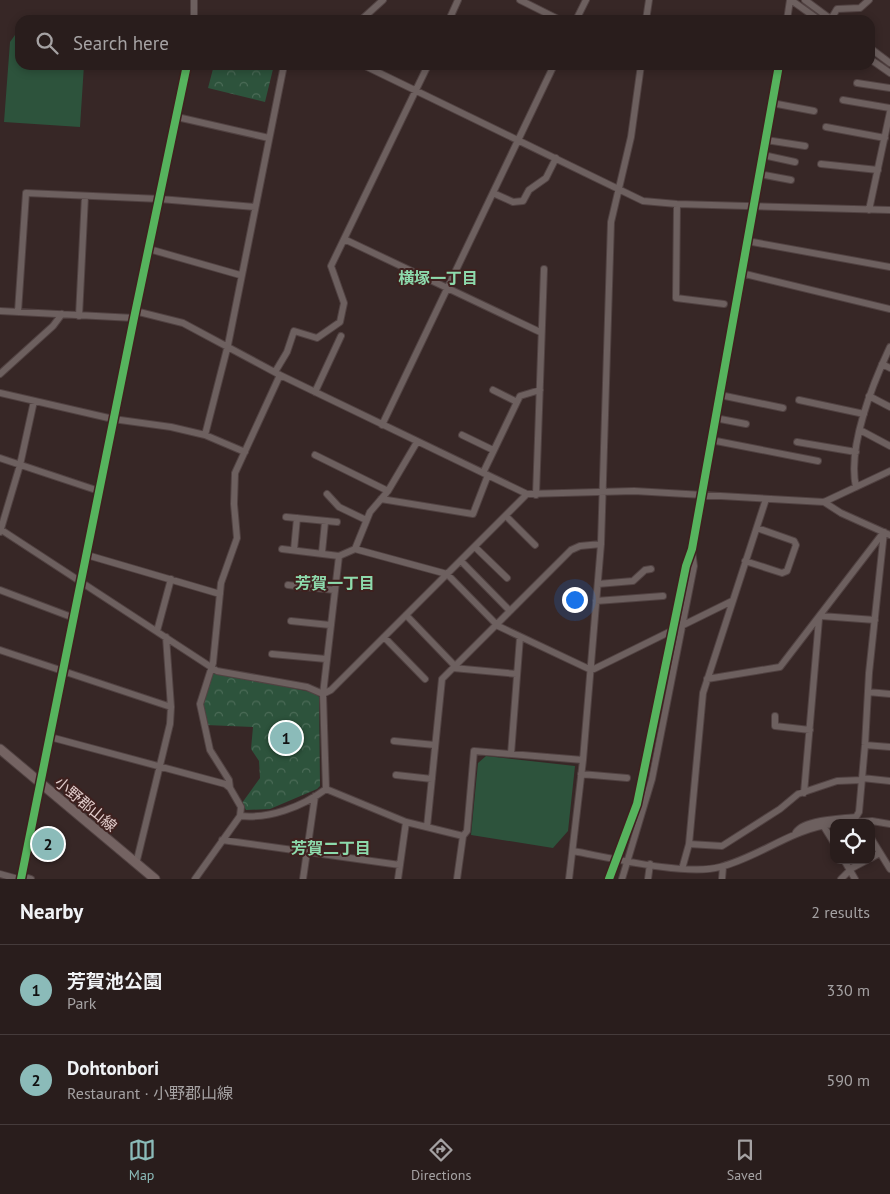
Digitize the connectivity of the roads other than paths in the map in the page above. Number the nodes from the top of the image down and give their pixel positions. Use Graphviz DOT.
graph roads {
  1 [pos="194,0"];
  2 [pos="383,0"];
  3 [pos="458,0"];
  4 [pos="520,0"];
  5 [pos="586,0"];
  6 [pos="649,0"];
  7 [pos="791,0"];
  8 [pos="805,0"];
  9 [pos="869,0"];
  10 [pos="194,15"];
  11 [pos="366,15"];
  12 [pos="451,15"];
  13 [pos="550,15"];
  14 [pos="578,15"];
  15 [pos="647,15"];
  16 [pos="788,15"];
  17 [pos="811,15"];
  18 [pos="824,15"];
  19 [pos="834,15"];
  20 [pos="875,52"];
  21 [pos="875,62"];
  22 [pos="890,63"];
  23 [pos="186,70"];
  24 [pos="283,70"];
  25 [pos="373,70"];
  26 [pos="426,70"];
  27 [pos="552,70"];
  28 [pos="640,70"];
  29 [pos="778,70"];
  30 [pos="890,73"];
  31 [pos="857,83"];
  32 [pos="890,88"];
  33 [pos="416,92"];
  34 [pos="843,100"];
  35 [pos="772,103"];
  36 [pos="890,110"];
  37 [pos="814,111"];
  38 [pos="177,117"];
  39 [pos="826,127"];
  40 [pos="269,138"];
  41 [pos="518,139"];
  42 [pos="766,140"];
  43 [pos="886,142"];
  44 [pos="805,146"];
  45 [pos="763,155"];
  46 [pos="556,158"];
  47 [pos="795,162"];
  48 [pos="821,164"];
  49 [pos="878,170"];
  50 [pos="759,174"];
  51 [pos="791,180"];
  52 [pos="618,189"];
  53 [pos="493,193"];
  54 [pos="85,196"];
  55 [pos="160,198"];
  56 [pos="677,204"];
  57 [pos="754,205"];
  58 [pos="255,208"];
  59 [pos="870,210"];
  60 [pos="890,210"];
  61 [pos="344,240"];
  62 [pos="747,241"];
  63 [pos="149,249"];
  64 [pos="890,267"];
  65 [pos="544,269"];
  66 [pos="741,273"];
  67 [pos="240,275"];
  68 [pos="448,288"];
  69 [pos="724,304"];
  70 [pos="890,309"];
  71 [pos="0,310"];
  72 [pos="18,312"];
  73 [pos="62,314"];
  74 [pos="134,314"];
  75 [pos="79,316"];
  76 [pos="540,332"];
  77 [pos="341,336"];
  78 [pos="228,345"];
  79 [pos="890,347"];
  80 [pos="882,364"];
  81 [pos="890,368"];
  82 [pos="278,373"];
  83 [pos="0,374"];
  84 [pos="493,390"];
  85 [pos="540,390"];
  86 [pos="315,392"];
  87 [pos="0,393"];
  88 [pos="720,395"];
  89 [pos="869,396"];
  90 [pos="799,400"];
  91 [pos="34,401"];
  92 [pos="517,402"];
  93 [pos="890,407"];
  94 [pos="783,408"];
  95 [pos="864,414"];
  96 [pos="715,418"];
  97 [pos="113,419"];
  98 [pos="746,424"];
  99 [pos="382,425"];
  100 [pos="860,430"];
  101 [pos="205,435"];
  102 [pos="462,435"];
  103 [pos="712,440"];
  104 [pos="417,442"];
  105 [pos="797,442"];
  106 [pos="890,446"];
  107 [pos="494,450"];
  108 [pos="244,452"];
  109 [pos="856,452"];
  110 [pos="315,455"];
  111 [pos="0,458"];
  112 [pos="818,461"];
  113 [pos="20,465"];
  114 [pos="890,471"];
  115 [pos="485,474"];
  116 [pos="856,487"];
  117 [pos="99,491"];
  118 [pos="388,491"];
  119 [pos="604,492"];
  120 [pos="327,494"];
  121 [pos="527,494"];
  122 [pos="702,494"];
  123 [pos="536,495"];
  124 [pos="381,499"];
  125 [pos="766,499"];
  126 [pos="824,502"];
  127 [pos="506,516"];
  128 [pos="286,517"];
  129 [pos="297,518"];
  130 [pos="366,520"];
  131 [pos="325,522"];
  132 [pos="338,522"];
  133 [pos="757,528"];
  134 [pos="0,530"];
  135 [pos="887,534"];
  136 [pos="601,544"];
  137 [pos="535,545"];
  138 [pos="476,547"];
  139 [pos="282,548"];
  140 [pos="355,549"];
  141 [pos="692,549"];
  142 [pos="294,550"];
  143 [pos="322,552"];
  144 [pos="86,554"];
  145 [pos="338,556"];
  146 [pos="461,561"];
  147 [pos="745,561"];
  148 [pos="651,569"];
  149 [pos="447,574"];
  150 [pos="507,578"];
  151 [pos="171,579"];
  152 [pos="81,581"];
  153 [pos="598,584"];
  154 [pos="288,585"];
  155 [pos="0,590"];
  156 [pos="334,590"];
  157 [pos="220,594"];
  158 [pos="663,596"];
  159 [pos="596,601"];
  160 [pos="732,601"];
  161 [pos="510,611"];
  162 [pos="406,615"];
  163 [pos="820,617"];
  164 [pos="74,618"];
  165 [pos="875,620"];
  166 [pos="291,621"];
  167 [pos="330,625"];
  168 [pos="496,625"];
  169 [pos="681,626"];
  170 [pos="673,630"];
  171 [pos="157,631"];
  172 [pos="384,636"];
  173 [pos="166,637"];
  174 [pos="520,637"];
  175 [pos="0,650"];
  176 [pos="272,654"];
  177 [pos="326,659"];
  178 [pos="211,667"];
  179 [pos="454,667"];
  180 [pos="589,669"];
  181 [pos="63,672"];
  182 [pos="517,674"];
  183 [pos="425,679"];
  184 [pos="707,679"];
  185 [pos="868,692"];
  186 [pos="323,694"];
  187 [pos="890,694"];
  188 [pos="171,708"];
  189 [pos="775,716"];
  190 [pos="810,730"];
  191 [pos="50,737"];
  192 [pos="394,741"];
  193 [pos="435,745"];
  194 [pos="865,745"];
  195 [pos="890,748"];
  196 [pos="0,749"];
  197 [pos="511,754"];
  198 [pos="583,760"];
  199 [pos="160,765"];
  200 [pos="581,774"];
  201 [pos="396,776"];
  202 [pos="627,778"];
  203 [pos="432,779"];
  204 [pos="862,779"];
  205 [pos="890,781"];
  206 [pos="41,784"];
  207 [pos="230,788"];
  208 [pos="326,789"];
  209 [pos="804,793"];
  210 [pos="315,796"];
  211 [pos="240,816"];
  212 [pos="406,822"];
  213 [pos="821,823"];
  214 [pos="875,823"];
  215 [pos="830,824"];
  216 [pos="890,824"];
  217 [pos="427,827"];
  218 [pos="463,836"];
  219 [pos="830,837"];
  220 [pos="222,840"];
  221 [pos="688,844"];
  222 [pos="875,845"];
  223 [pos="573,851"];
  224 [pos="307,852"];
  225 [pos="880,853"];
  226 [pos="875,856"];
  227 [pos="617,859"];
  228 [pos="628,860"];
  229 [pos="136,864"];
  230 [pos="650,864"];
  231 [pos="847,864"];
  232 [pos="861,864"];
  233 [pos="400,865"];
  234 [pos="723,866"];
  235 [pos="682,869"];
  236 [pos="890,869"];
  237 [pos="851,871"];
  238 [pos="0,874"];
  239 [pos="20,878"];
  240 [pos="31,879"];
  241 [pos="155,879"];
  242 [pos="195,879"];
  243 [pos="303,879"];
  244 [pos="398,879"];
  245 [pos="457,879"];
  246 [pos="569,879"];
  247 [pos="609,879"];
  248 [pos="622,879"];
  249 [pos="648,879"];
  250 [pos="722,879"];
  251 [pos="841,879"];
  252 [pos="855,879"];
  1 -- 10 [label="street"];
  2 -- 11 [label="street"];
  3 -- 12 [label="street"];
  4 -- 13 [label="street"];
  5 -- 14 [label="street"];
  6 -- 15 [label="street"];
  7 -- 16 [label="street"];
  7 -- 17 [label="street"];
  8 -- 18 [label="street"];
  9 -- 19 [label="street"];
  20 -- 22 [label="street"];
  21 -- 30 [label="street"];
  23 -- 38 [label="street"];
  24 -- 40 [label="street"];
  25 -- 33 [label="street"];
  26 -- 33 [label="street"];
  27 -- 41 [label="street"];
  28 -- 52 [label="street"];
  29 -- 35 [label="street"];
  31 -- 32 [label="street"];
  33 -- 41 [label="street"];
  33 -- 61 [label="street"];
  34 -- 36 [label="street"];
  35 -- 37 [label="street"];
  35 -- 42 [label="street"];
  36 -- 43 [label="street"];
  38 -- 40 [label="street"];
  38 -- 55 [label="street"];
  39 -- 43 [label="street"];
  40 -- 58 [label="street"];
  41 -- 46 [label="street"];
  41 -- 53 [label="street"];
  42 -- 44 [label="street"];
  42 -- 45 [label="street"];
  43 -- 49 [label="street"];
  45 -- 47 [label="street"];
  45 -- 50 [label="street"];
  46 -- 52 [label="street"];
  46 -- 53 [label="street"];
  48 -- 49 [label="street"];
  49 -- 59 [label="street"];
  50 -- 51 [label="street"];
  50 -- 57 [label="street"];
  52 -- 56 [label="street"];
  52 -- 119 [label="street"];
  53 -- 68 [label="street"];
  54 -- 55 [label="street"];
  54 -- 72 [label="street"];
  54 -- 75 [label="street"];
  55 -- 58 [label="street"];
  55 -- 63 [label="street"];
  56 -- 57 [label="street"];
  56 -- 69 [label="street"];
  57 -- 59 [label="street"];
  57 -- 62 [label="street"];
  58 -- 67 [label="street"];
  59 -- 60 [label="street"];
  61 -- 68 [label="street"];
  61 -- 82 [label="street"];
  62 -- 64 [label="street"];
  62 -- 66 [label="street"];
  63 -- 67 [label="street"];
  63 -- 74 [label="street"];
  65 -- 76 [label="street"];
  66 -- 70 [label="street"];
  66 -- 88 [label="street"];
  67 -- 78 [label="street"];
  68 -- 76 [label="street"];
  68 -- 99 [label="street"];
  71 -- 72 [label="street"];
  72 -- 73 [label="street"];
  73 -- 75 [label="street"];
  73 -- 83 [label="street"];
  74 -- 75 [label="street"];
  74 -- 78 [label="street"];
  74 -- 97 [label="street"];
  76 -- 85 [label="street"];
  77 -- 86 [label="street"];
  78 -- 82 [label="street"];
  78 -- 101 [label="street"];
  79 -- 80 [label="street"];
  80 -- 81 [label="street"];
  80 -- 89 [label="street"];
  82 -- 86 [label="street"];
  82 -- 108 [label="street"];
  84 -- 92 [label="street"];
  85 -- 92 [label="street"];
  85 -- 123 [label="street"];
  86 -- 99 [label="street"];
  87 -- 91 [label="street"];
  88 -- 94 [label="street"];
  88 -- 96 [label="street"];
  89 -- 93 [label="street"];
  89 -- 95 [label="street"];
  90 -- 95 [label="street"];
  91 -- 97 [label="street"];
  91 -- 113 [label="street"];
  92 -- 107 [label="street"];
  95 -- 100 [label="street"];
  96 -- 98 [label="street"];
  96 -- 103 [label="street"];
  97 -- 101 [label="street"];
  97 -- 117 [label="street"];
  99 -- 104 [label="street"];
  100 -- 106 [label="street"];
  100 -- 109 [label="street"];
  101 -- 108 [label="street"];
  102 -- 107 [label="street"];
  103 -- 112 [label="street"];
  103 -- 122 [label="street"];
  104 -- 115 [label="street"];
  104 -- 118 [label="street"];
  105 -- 109 [label="street"];
  107 -- 115 [label="street"];
  108 -- 157 [label="street"];
  109 -- 116 [label="street"];
  110 -- 118 [label="street"];
  111 -- 113 [label="street"];
  113 -- 117 [label="street"];
  113 -- 134 [label="street"];
  114 -- 116 [label="street"];
  115 -- 121 [label="street"];
  115 -- 124 [label="street"];
  116 -- 126 [label="street"];
  117 -- 144 [label="street"];
  118 -- 124 [label="street"];
  119 -- 122 [label="street"];
  119 -- 123 [label="street"];
  119 -- 136 [label="street"];
  120 -- 130 [label="street"];
  121 -- 123 [label="street"];
  121 -- 127 [label="street"];
  122 -- 125 [label="street"];
  122 -- 141 [label="street"];
  124 -- 130 [label="street"];
  125 -- 126 [label="street"];
  125 -- 133 [label="street"];
  126 -- 135 [label="street"];
  127 -- 137 [label="street"];
  127 -- 138 [label="street"];
  128 -- 129 [label="street"];
  129 -- 131 [label="street"];
  129 -- 142 [label="street"];
  130 -- 140 [label="street"];
  131 -- 132 [label="street"];
  131 -- 143 [label="street"];
  133 -- 147 [label="street"];
  133 -- 147 [label="street"];
  134 -- 152 [label="street"];
  135 -- 163 [label="street"];
  135 -- 165 [label="street"];
  136 -- 153 [label="street"];
  136 -- 161 [label="street"];
  138 -- 146 [label="street"];
  138 -- 150 [label="street"];
  139 -- 142 [label="street"];
  140 -- 145 [label="street"];
  140 -- 149 [label="street"];
  141 -- 169 [label="street"];
  141 -- 170 [label="street"];
  142 -- 143 [label="street"];
  143 -- 145 [label="street"];
  144 -- 151 [label="street"];
  144 -- 152 [label="street"];
  145 -- 156 [label="street"];
  146 -- 149 [label="street"];
  146 -- 161 [label="street"];
  147 -- 160 [label="street"];
  148 -- 153 [label="street"];
  149 -- 162 [label="street"];
  149 -- 168 [label="street"];
  151 -- 157 [label="street"];
  151 -- 171 [label="street"];
  152 -- 164 [label="street"];
  152 -- 171 [label="street"];
  153 -- 159 [label="street"];
  154 -- 156 [label="street"];
  155 -- 164 [label="street"];
  156 -- 167 [label="street"];
  157 -- 178 [label="street"];
  158 -- 159 [label="street"];
  159 -- 180 [label="street"];
  160 -- 169 [label="street"];
  160 -- 184 [label="street"];
  161 -- 168 [label="street"];
  162 -- 172 [label="street"];
  162 -- 179 [label="street"];
  163 -- 165 [label="street"];
  163 -- 184 [label="street"];
  163 -- 190 [label="street"];
  164 -- 181 [label="street"];
  165 -- 185 [label="street"];
  166 -- 167 [label="street"];
  167 -- 177 [label="street"];
  168 -- 174 [label="street"];
  168 -- 179 [label="street"];
  169 -- 170 [label="street"];
  169 -- 228 [label="street"];
  170 -- 180 [label="street"];
  170 -- 227 [label="street"];
  171 -- 173 [label="street"];
  172 -- 183 [label="street"];
  172 -- 186 [label="street"];
  173 -- 178 [label="street"];
  173 -- 188 [label="street"];
  174 -- 180 [label="street"];
  174 -- 182 [label="street"];
  175 -- 181 [label="street"];
  176 -- 177 [label="street"];
  177 -- 186 [label="street"];
  178 -- 186 [label="street"];
  178 -- 207 [label="street"];
  179 -- 182 [label="street"];
  179 -- 193 [label="street"];
  180 -- 198 [label="street"];
  181 -- 188 [label="street"];
  181 -- 191 [label="street"];
  182 -- 197 [label="street"];
  184 -- 221 [label="street"];
  185 -- 187 [label="street"];
  185 -- 194 [label="street"];
  186 -- 208 [label="street"];
  188 -- 199 [label="street"];
  189 -- 190 [label="street"];
  190 -- 209 [label="street"];
  191 -- 199 [label="street"];
  191 -- 206 [label="street"];
  192 -- 193 [label="street"];
  193 -- 203 [label="street"];
  194 -- 195 [label="street"];
  194 -- 204 [label="street"];
  196 -- 206 [label="main road, 小野郡山線"];
  197 -- 198 [label="street"];
  197 -- 218 [label="street"];
  198 -- 200 [label="street"];
  199 -- 207 [label="street"];
  199 -- 229 [label="street"];
  200 -- 202 [label="street"];
  200 -- 223 [label="street"];
  201 -- 203 [label="street"];
  203 -- 217 [label="street"];
  204 -- 205 [label="street"];
  204 -- 209 [label="street"];
  204 -- 213 [label="street"];
  206 -- 229 [label="main road, 小野郡山線"];
  206 -- 239 [label="street"];
  207 -- 211 [label="street"];
  208 -- 210 [label="street"];
  208 -- 212 [label="street"];
  209 -- 221 [label="street"];
  210 -- 211 [label="street"];
  210 -- 224 [label="street"];
  211 -- 220 [label="street"];
  212 -- 217 [label="street"];
  212 -- 233 [label="street"];
  213 -- 215 [label="street"];
  213 -- 219 [label="street"];
  213 -- 234 [label="street"];
  214 -- 216 [label="street"];
  217 -- 218 [label="street"];
  218 -- 245 [label="street"];
  220 -- 224 [label="street"];
  220 -- 242 [label="street"];
  221 -- 235 [label="street"];
  222 -- 225 [label="street"];
  223 -- 227 [label="street"];
  223 -- 246 [label="street"];
  224 -- 233 [label="street"];
  224 -- 243 [label="street"];
  225 -- 226 [label="street"];
  225 -- 236 [label="street"];
  227 -- 228 [label="street"];
  227 -- 247 [label="street"];
  228 -- 230 [label="street"];
  228 -- 248 [label="street"];
  229 -- 241 [label="main road, 小野郡山線"];
  230 -- 235 [label="street"];
  230 -- 249 [label="street"];
  231 -- 237 [label="street"];
  232 -- 237 [label="street"];
  233 -- 244 [label="street"];
  234 -- 235 [label="street"];
  234 -- 250 [label="street"];
  237 -- 251 [label="street"];
  237 -- 252 [label="street"];
  238 -- 239 [label="street"];
  239 -- 240 [label="street"];
}
